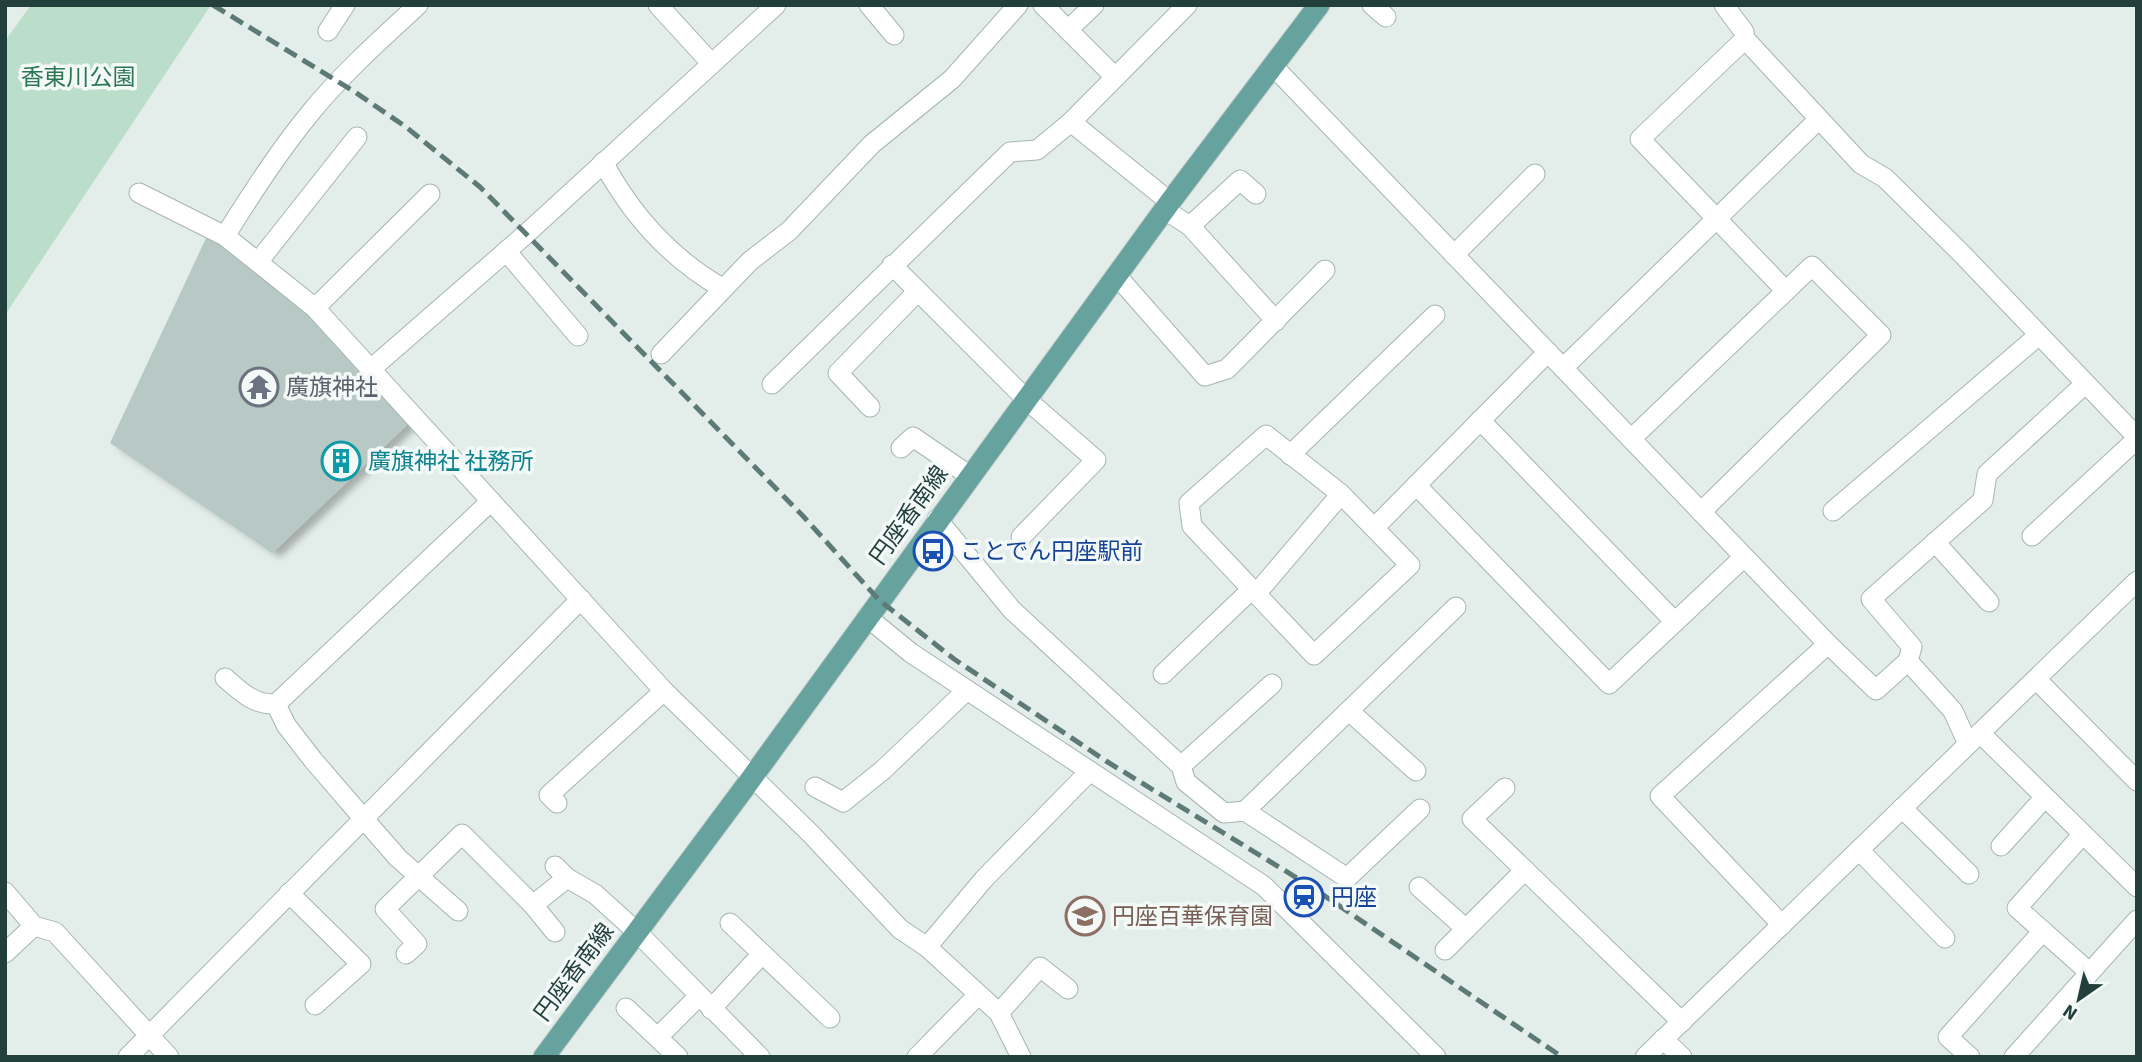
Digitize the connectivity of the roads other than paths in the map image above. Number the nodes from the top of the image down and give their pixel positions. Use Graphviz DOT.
graph roads {
  1 [pos="345,5"];
  2 [pos="418,5"];
  3 [pos="658,5"];
  4 [pos="776,5"];
  5 [pos="869,5"];
  6 [pos="1018,5"];
  7 [pos="1043,5"];
  8 [pos="1094,5"];
  9 [pos="1187,5"];
  10 [pos="1319,5"];
  11 [pos="1724,5"];
  12 [pos="1068,30"];
  13 [pos="328,31"];
  14 [pos="894,35"];
  15 [pos="1745,40"];
  16 [pos="710,63"];
  17 [pos="1273,66"];
  18 [pos="1115,77"];
  19 [pos="1819,118"];
  20 [pos="1071,122"];
  21 [pos="357,137"];
  22 [pos="603,162"];
  23 [pos="1535,174"];
  24 [pos="139,193"];
  25 [pos="430,194"];
  26 [pos="1256,194"];
  27 [pos="1167,206"];
  28 [pos="1716,218"];
  29 [pos="1190,226"];
  30 [pos="225,236"];
  31 [pos="506,251"];
  32 [pos="1454,255"];
  33 [pos="258,262"];
  34 [pos="892,265"];
  35 [pos="1325,270"];
  36 [pos="1117,276"];
  37 [pos="722,288"];
  38 [pos="918,291"];
  39 [pos="1786,291"];
  40 [pos="315,308"];
  41 [pos="1435,315"];
  42 [pos="1276,321"];
  43 [pos="2039,335"];
  44 [pos="578,336"];
  45 [pos="1548,352"];
  46 [pos="661,354"];
  47 [pos="1563,368"];
  48 [pos="371,369"];
  49 [pos="772,384"];
  50 [pos="2085,384"];
  51 [pos="1027,400"];
  52 [pos="870,407"];
  53 [pos="1480,420"];
  54 [pos="2137,438"];
  55 [pos="1631,439"];
  56 [pos="901,448"];
  57 [pos="1290,455"];
  58 [pos="970,476"];
  59 [pos="1416,485"];
  60 [pos="1341,495"];
  61 [pos="491,501"];
  62 [pos="1833,511"];
  63 [pos="1701,512"];
  64 [pos="937,519"];
  65 [pos="1375,527"];
  66 [pos="1021,537"];
  67 [pos="2032,537"];
  68 [pos="1935,542"];
  69 [pos="1744,556"];
  70 [pos="2137,581"];
  71 [pos="1254,591"];
  72 [pos="580,599"];
  73 [pos="1989,602"];
  74 [pos="1456,607"];
  75 [pos="867,617"];
  76 [pos="1675,622"];
  77 [pos="1828,644"];
  78 [pos="1909,661"];
  79 [pos="1163,674"];
  80 [pos="225,678"];
  81 [pos="2036,679"];
  82 [pos="1272,684"];
  83 [pos="967,690"];
  84 [pos="664,691"];
  85 [pos="276,704"];
  86 [pos="1349,711"];
  87 [pos="1974,739"];
  88 [pos="1181,766"];
  89 [pos="1090,771"];
  90 [pos="1416,771"];
  91 [pos="751,779"];
  92 [pos="2137,781"];
  93 [pos="815,787"];
  94 [pos="1505,788"];
  95 [pos="2045,797"];
  96 [pos="557,803"];
  97 [pos="1902,808"];
  98 [pos="1420,809"];
  99 [pos="1245,811"];
  100 [pos="363,818"];
  101 [pos="2083,834"];
  102 [pos="2001,846"];
  103 [pos="1859,850"];
  104 [pos="1524,870"];
  105 [pos="1969,874"];
  106 [pos="420,876"];
  107 [pos="1419,887"];
  108 [pos="2137,887"];
  109 [pos="5,892"];
  110 [pos="289,893"];
  111 [pos="533,905"];
  112 [pos="458,911"];
  113 [pos="2137,920"];
  114 [pos="730,923"];
  115 [pos="1782,925"];
  116 [pos="34,926"];
  117 [pos="1466,929"];
  118 [pos="2043,931"];
  119 [pos="555,932"];
  120 [pos="637,932"];
  121 [pos="1945,938"];
  122 [pos="927,947"];
  123 [pos="1446,950"];
  124 [pos="5,953"];
  125 [pos="406,954"];
  126 [pos="762,954"];
  127 [pos="2089,972"];
  128 [pos="1068,989"];
  129 [pos="978,995"];
  130 [pos="704,1003"];
  131 [pos="315,1005"];
  132 [pos="626,1008"];
  133 [pos="999,1013"];
  134 [pos="830,1018"];
  135 [pos="1682,1022"];
  136 [pos="149,1036"];
  137 [pos="658,1037"];
  138 [pos="1663,1039"];
  139 [pos="128,1057"];
  140 [pos="169,1057"];
  141 [pos="544,1057"];
  142 [pos="678,1057"];
  143 [pos="760,1057"];
  144 [pos="917,1057"];
  145 [pos="1021,1057"];
  146 [pos="1436,1057"];
  147 [pos="1645,1057"];
  148 [pos="1682,1057"];
  149 [pos="1970,1057"];
  150 [pos="2014,1057"];
  1 -- 13 [label="street"];
  2 -- 30 [label="street"];
  3 -- 16 [label="street"];
  4 -- 16 [label="street"];
  5 -- 14 [label="street"];
  6 -- 37 [label="street"];
  7 -- 12 [label="street"];
  8 -- 12 [label="street"];
  9 -- 18 [label="street"];
  10 -- 17 [label="main road, 円座香南線"];
  11 -- 15 [label="street"];
  12 -- 18 [label="street"];
  15 -- 19 [label="street"];
  15 -- 28 [label="street"];
  16 -- 22 [label="street"];
  17 -- 27 [label="main road, 円座香南線"];
  17 -- 32 [label="street"];
  18 -- 20 [label="street"];
  19 -- 28 [label="street"];
  19 -- 43 [label="street"];
  20 -- 27 [label="street"];
  20 -- 34 [label="street"];
  21 -- 33 [label="street"];
  22 -- 31 [label="street"];
  22 -- 37 [label="street"];
  23 -- 32 [label="street"];
  24 -- 30 [label="street"];
  25 -- 40 [label="street"];
  26 -- 29 [label="street"];
  27 -- 29 [label="street"];
  27 -- 36 [label="main road, 円座香南線"];
  28 -- 39 [label="street"];
  28 -- 47 [label="street"];
  29 -- 42 [label="street"];
  30 -- 33 [label="street"];
  31 -- 44 [label="street"];
  31 -- 48 [label="street"];
  32 -- 45 [label="street"];
  33 -- 40 [label="street"];
  34 -- 38 [label="street"];
  34 -- 49 [label="street"];
  35 -- 42 [label="street"];
  36 -- 42 [label="street"];
  36 -- 51 [label="main road, 円座香南線"];
  37 -- 46 [label="street"];
  38 -- 51 [label="street"];
  38 -- 52 [label="street"];
  39 -- 55 [label="street"];
  39 -- 63 [label="street"];
  40 -- 48 [label="street"];
  41 -- 57 [label="street"];
  43 -- 50 [label="street"];
  43 -- 62 [label="street"];
  45 -- 47 [label="street"];
  45 -- 53 [label="street"];
  47 -- 55 [label="street"];
  48 -- 61 [label="street"];
  50 -- 54 [label="street"];
  50 -- 68 [label="street"];
  51 -- 58 [label="main road, 円座香南線"];
  51 -- 66 [label="street"];
  53 -- 59 [label="street"];
  53 -- 76 [label="street"];
  54 -- 67 [label="street"];
  55 -- 63 [label="street"];
  56 -- 58 [label="street"];
  57 -- 60 [label="street"];
  57 -- 71 [label="street"];
  58 -- 64 [label="main road, 円座香南線"];
  59 -- 65 [label="street"];
  59 -- 76 [label="street"];
  60 -- 65 [label="street"];
  60 -- 71 [label="street"];
  61 -- 72 [label="street"];
  61 -- 85 [label="street"];
  63 -- 69 [label="street"];
  64 -- 75 [label="main road, 円座香南線"];
  64 -- 88 [label="street"];
  65 -- 71 [label="street"];
  68 -- 73 [label="street"];
  68 -- 78 [label="street"];
  69 -- 76 [label="street"];
  69 -- 77 [label="street"];
  70 -- 81 [label="street"];
  71 -- 79 [label="street"];
  72 -- 84 [label="street"];
  72 -- 100 [label="street"];
  74 -- 86 [label="street"];
  75 -- 83 [label="street"];
  75 -- 91 [label="main road, 円座香南線"];
  77 -- 78 [label="street"];
  77 -- 115 [label="street"];
  78 -- 87 [label="street"];
  80 -- 85 [label="street"];
  81 -- 87 [label="street"];
  81 -- 92 [label="street"];
  82 -- 88 [label="street"];
  83 -- 89 [label="street"];
  83 -- 93 [label="street"];
  84 -- 91 [label="street"];
  84 -- 96 [label="street"];
  85 -- 100 [label="street"];
  86 -- 90 [label="street"];
  86 -- 99 [label="street"];
  87 -- 95 [label="street"];
  87 -- 97 [label="street"];
  88 -- 99 [label="street"];
  89 -- 122 [label="street"];
  89 -- 146 [label="street"];
  91 -- 120 [label="main road, 円座香南線"];
  91 -- 122 [label="street"];
  94 -- 104 [label="street"];
  95 -- 101 [label="street"];
  95 -- 102 [label="street"];
  97 -- 103 [label="street"];
  97 -- 105 [label="street"];
  98 -- 99 [label="street"];
  100 -- 106 [label="street"];
  100 -- 110 [label="street"];
  101 -- 108 [label="street"];
  101 -- 118 [label="street"];
  103 -- 115 [label="street"];
  103 -- 121 [label="street"];
  104 -- 117 [label="street"];
  104 -- 135 [label="street"];
  106 -- 111 [label="street"];
  106 -- 112 [label="street"];
  106 -- 125 [label="street"];
  107 -- 117 [label="street"];
  109 -- 116 [label="street"];
  110 -- 131 [label="street"];
  110 -- 136 [label="street"];
  111 -- 119 [label="street"];
  111 -- 120 [label="street"];
  113 -- 127 [label="street"];
  114 -- 126 [label="street"];
  115 -- 135 [label="street"];
  116 -- 124 [label="street"];
  116 -- 136 [label="street"];
  117 -- 123 [label="street"];
  118 -- 127 [label="street"];
  118 -- 149 [label="street"];
  120 -- 130 [label="street"];
  120 -- 141 [label="main road, 円座香南線"];
  122 -- 129 [label="street"];
  126 -- 130 [label="street"];
  126 -- 134 [label="street"];
  127 -- 150 [label="street"];
  128 -- 133 [label="street"];
  129 -- 133 [label="street"];
  129 -- 144 [label="street"];
  130 -- 137 [label="street"];
  130 -- 143 [label="street"];
  132 -- 137 [label="street"];
  133 -- 145 [label="street"];
  135 -- 138 [label="street"];
  136 -- 139 [label="street"];
  136 -- 140 [label="street"];
  137 -- 142 [label="street"];
  138 -- 147 [label="street"];
  138 -- 148 [label="street"];
}
